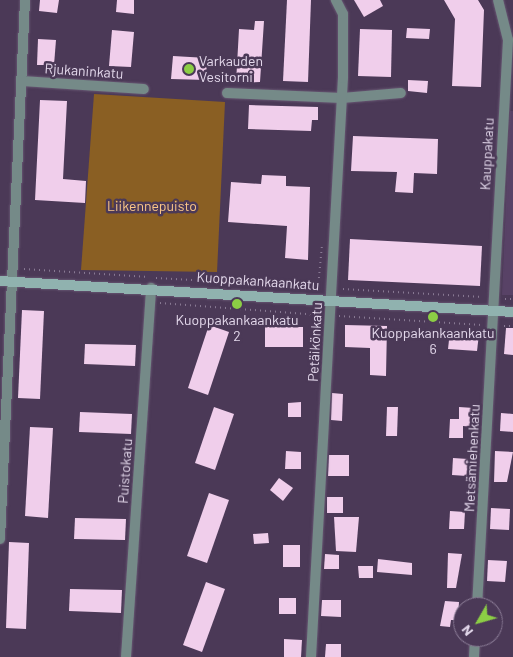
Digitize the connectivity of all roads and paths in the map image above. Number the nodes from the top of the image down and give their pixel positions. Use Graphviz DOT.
graph roads {
  1 [pos="25,0"];
  2 [pos="336,0"];
  3 [pos="498,0"];
  4 [pos="22,81"];
  5 [pos="144,89"];
  6 [pos="227,93"];
  7 [pos="401,93"];
  8 [pos="342,98"];
  9 [pos="323,237"];
  10 [pos="24,260"];
  11 [pos="0,282"];
  12 [pos="14,282"];
  13 [pos="318,287"];
  14 [pos="323,287"];
  15 [pos="151,288"];
  16 [pos="343,289"];
  17 [pos="481,296"];
  18 [pos="500,298"];
  19 [pos="513,299"];
  20 [pos="331,300"];
  21 [pos="150,303"];
  22 [pos="494,311"];
  23 [pos="513,312"];
  24 [pos="330,316"];
  25 [pos="486,326"];
  26 [pos="500,326"];
  27 [pos="513,326"];
  28 [pos="0,539"];
  29 [pos="478,597"];
  30 [pos="126,657"];
  31 [pos="311,657"];
  1 -- 4 [label="street"];
  2 -- 8 [label="street, Petäikönkatu"];
  3 -- 22 [label="street, Kauppakatu"];
  4 -- 5 [label="street, Rjukaninkatu"];
  4 -- 12 [label="street"];
  6 -- 8 [label="street"];
  7 -- 8 [label="street"];
  8 -- 20 [label="street, Petäikönkatu"];
  9 -- 13 [label="path"];
  10 -- 13 [label="path"];
  11 -- 12 [label="main road, Kuoppakankaankatu"];
  12 -- 15 [label="main road, Kuoppakankaankatu"];
  12 -- 28 [label="street"];
  13 -- 14 [label="path"];
  15 -- 20 [label="main road, Kuoppakankaankatu"];
  15 -- 21 [label="street, Puistokatu"];
  16 -- 17 [label="path"];
  18 -- 19 [label="path"];
  20 -- 22 [label="main road, Kuoppakankaankatu"];
  20 -- 24 [label="street, Petäikönkatu"];
  21 -- 24 [label="path"];
  21 -- 30 [label="street, Puistokatu"];
  22 -- 23 [label="main road, Kuoppakankaankatu"];
  22 -- 29 [label="street, Metsämiehenkatu"];
  24 -- 25 [label="path"];
  24 -- 31 [label="street, Petäikönkatu"];
  26 -- 27 [label="path"];
}
